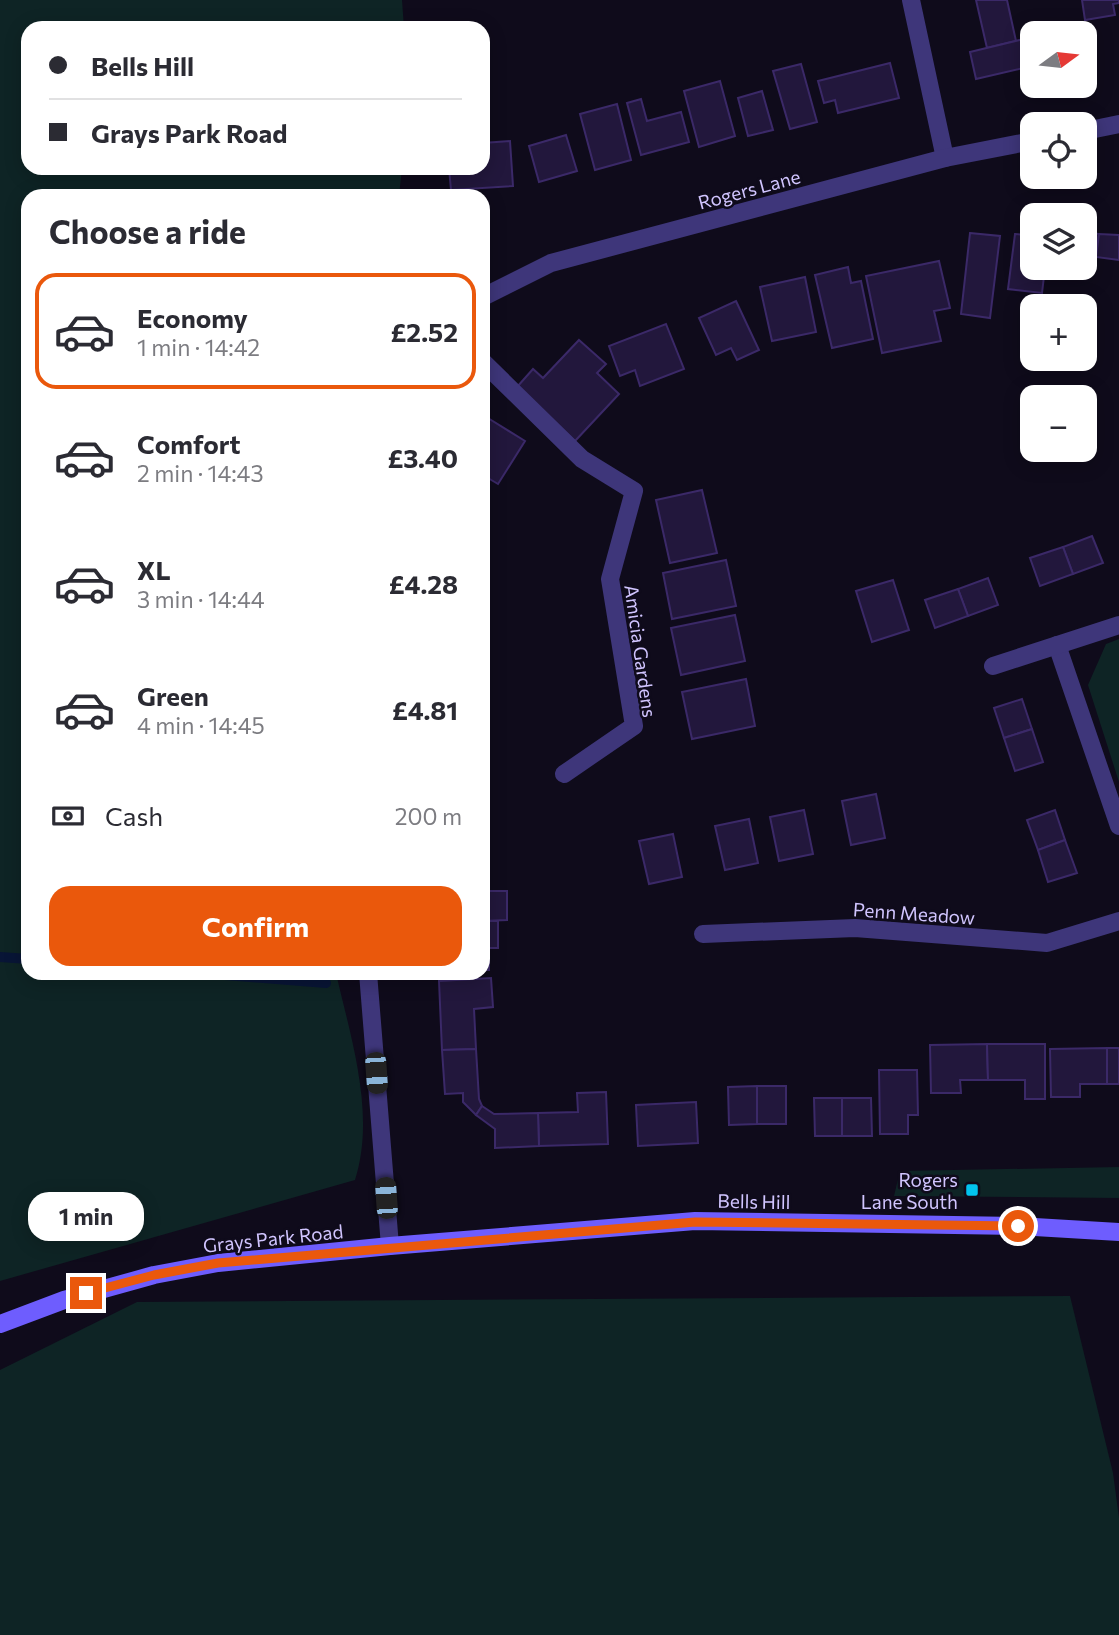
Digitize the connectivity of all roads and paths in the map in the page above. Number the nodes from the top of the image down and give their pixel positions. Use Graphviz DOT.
graph roads {
  1 [pos="911,0"];
  2 [pos="1119,124"];
  3 [pos="1097,129"];
  4 [pos="1020,143"];
  5 [pos="945,158"];
  6 [pos="490,294"];
  7 [pos="490,369"];
  8 [pos="1119,625"];
  9 [pos="1057,645"];
  10 [pos="993,666"];
  11 [pos="564,774"];
  12 [pos="1119,826"];
  13 [pos="1119,921"];
  14 [pos="703,934"];
  15 [pos="369,980"];
  16 [pos="1119,1232"];
  17 [pos="390,1246"];
  18 [pos="0,1324"];
  1 -- 5 [label="street"];
  2 -- 3 [label="street"];
  4 -- 5 [label="street, Rogers Lane"];
  5 -- 6 [label="street, Rogers Lane"];
  7 -- 11 [label="street, Amicia Gardens"];
  8 -- 9 [label="street"];
  9 -- 10 [label="street"];
  9 -- 12 [label="street"];
  13 -- 14 [label="street, Penn Meadow"];
  15 -- 17 [label="street"];
  16 -- 17 [label="main road, Bells Hill"];
  17 -- 18 [label="main road, Grays Park Road"];
}
